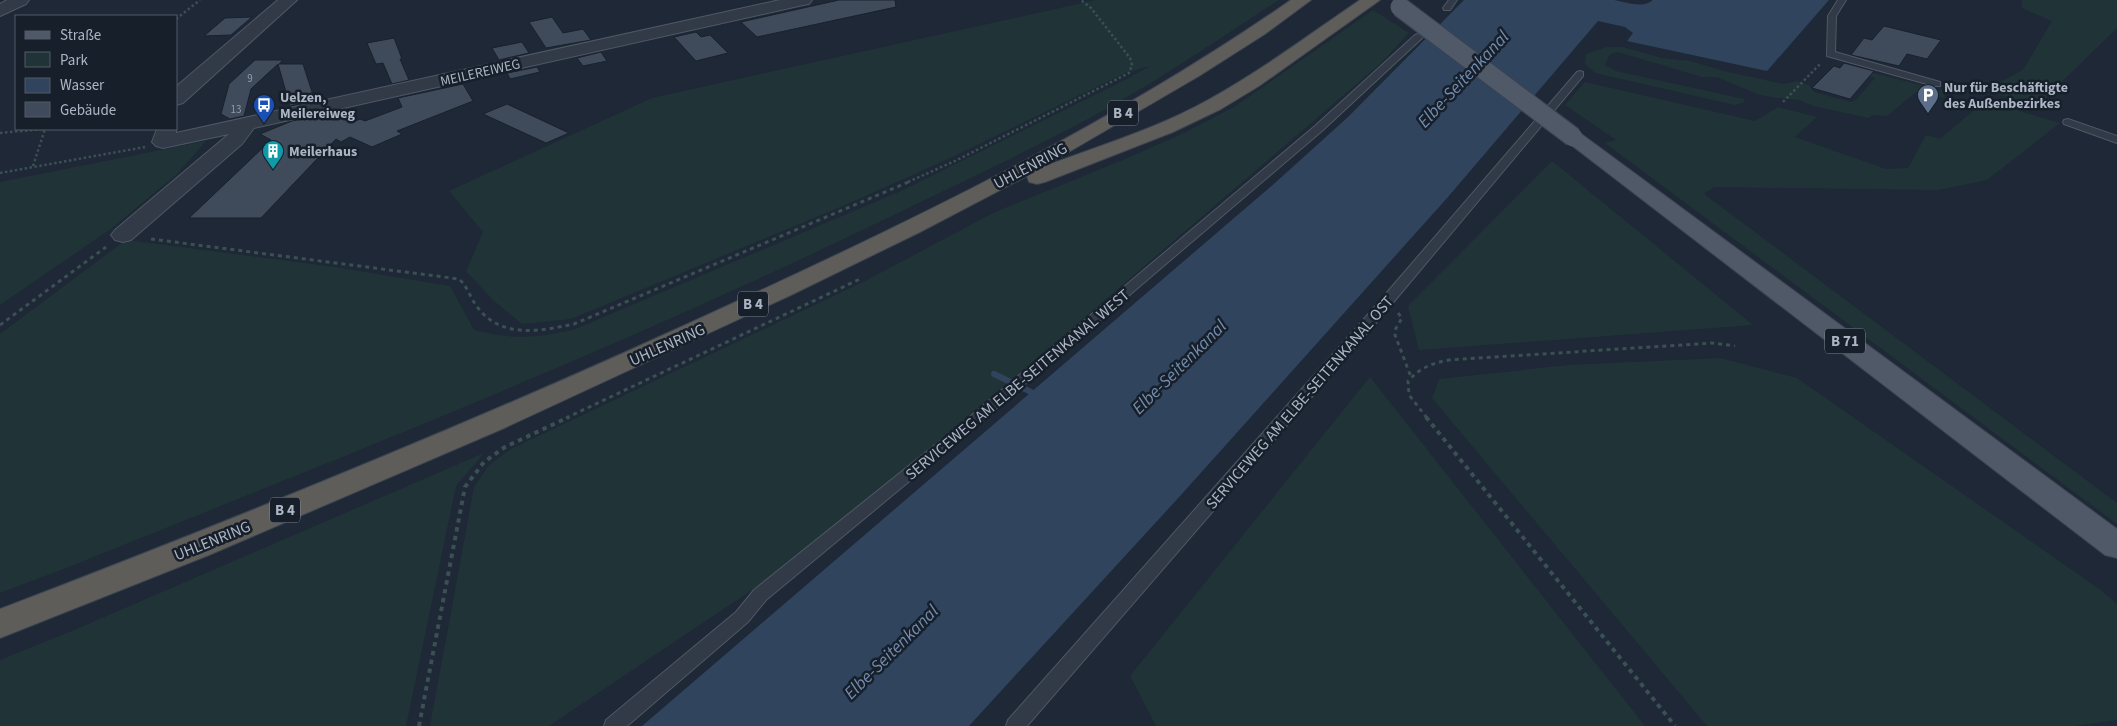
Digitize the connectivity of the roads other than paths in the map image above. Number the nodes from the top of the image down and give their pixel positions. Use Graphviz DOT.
graph roads {
  1 [pos="20,0"];
  2 [pos="288,0"];
  3 [pos="803,0"];
  4 [pos="1302,0"];
  5 [pos="1453,0"];
  6 [pos="1842,0"];
  7 [pos="1369,1"];
  8 [pos="1396,3"];
  9 [pos="1447,8"];
  10 [pos="0,11"];
  11 [pos="1418,37"];
  12 [pos="1580,74"];
  13 [pos="1937,84"];
  14 [pos="178,98"];
  15 [pos="2068,122"];
  16 [pos="244,124"];
  17 [pos="165,135"];
  18 [pos="2117,140"];
  19 [pos="937,214"];
  20 [pos="123,235"];
  21 [pos="2117,546"];
  22 [pos="0,624"];
  23 [pos="613,726"];
  24 [pos="1015,726"];
  1 -- 10 [label="street"];
  2 -- 14 [label="street"];
  3 -- 16 [label="street, MEILEREIWEG"];
  4 -- 19 [label="highway, UHLENRING / B 4"];
  5 -- 9 [label="lane"];
  6 -- 13 [label="lane"];
  7 -- 8 [label="highway"];
  7 -- 19 [label="highway"];
  8 -- 21 [label="main road, B 71, bridge"];
  11 -- 23 [label="lane, SERVICEWEG AM ELBE-SEITENKANAL WEST"];
  12 -- 24 [label="lane, SERVICEWEG AM ELBE-SEITENKANAL OST"];
  15 -- 18 [label="lane"];
  16 -- 17 [label="street, MEILEREIWEG"];
  16 -- 20 [label="street"];
  19 -- 22 [label="highway, UHLENRING / B 4"];
}
